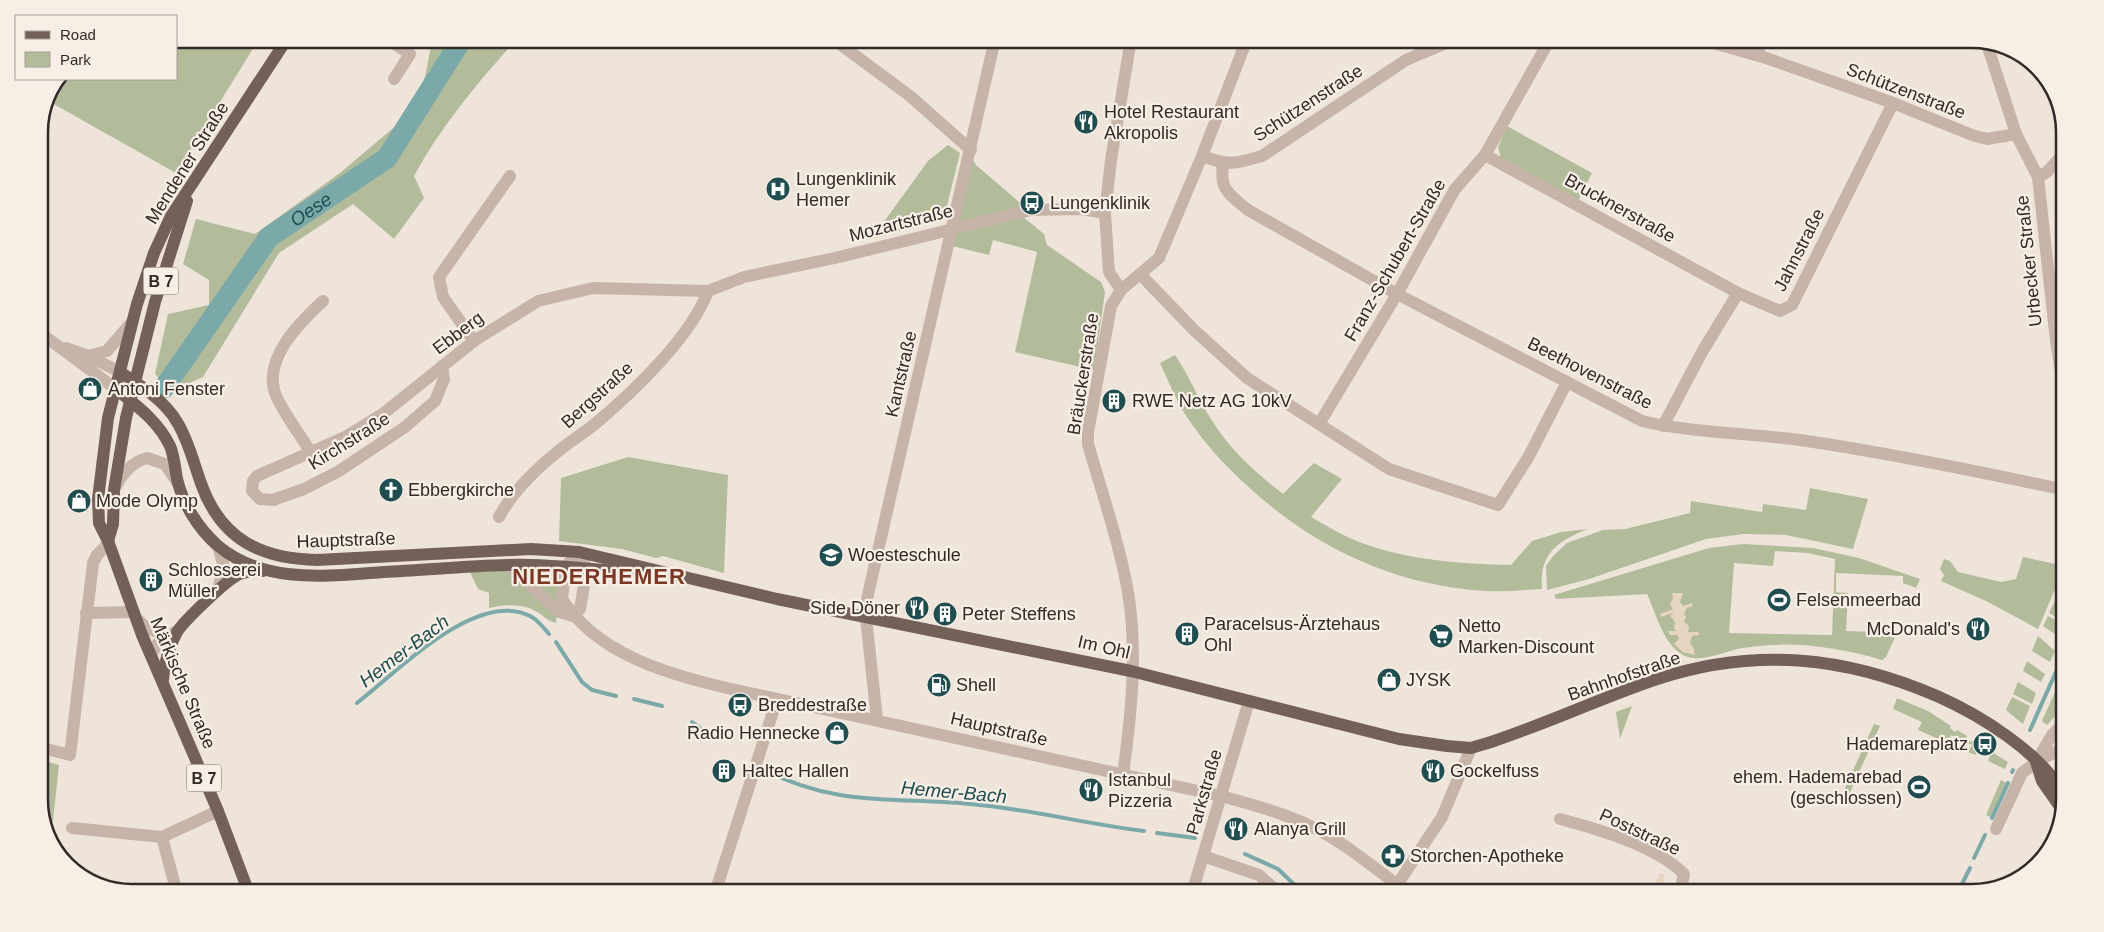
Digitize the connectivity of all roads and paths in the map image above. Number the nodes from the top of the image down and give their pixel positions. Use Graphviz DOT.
graph roads {
  1 [pos="282,48"];
  2 [pos="401,48"];
  3 [pos="845,48"];
  4 [pos="993,48"];
  5 [pos="1130,48"];
  6 [pos="1244,48"];
  7 [pos="1435,48"];
  8 [pos="1545,48"];
  9 [pos="1732,48"];
  10 [pos="1759,48"];
  11 [pos="1989,49"];
  12 [pos="1757,55"];
  13 [pos="394,79"];
  14 [pos="1893,103"];
  15 [pos="2016,134"];
  16 [pos="971,150"];
  17 [pos="1485,155"];
  18 [pos="1202,156"];
  19 [pos="2056,162"];
  20 [pos="1223,164"];
  21 [pos="510,176"];
  22 [pos="2038,177"];
  23 [pos="194,183"];
  24 [pos="1105,213"];
  25 [pos="951,228"];
  26 [pos="1140,274"];
  27 [pos="1121,290"];
  28 [pos="708,291"];
  29 [pos="1738,293"];
  30 [pos="1397,294"];
  31 [pos="323,301"];
  32 [pos="132,322"];
  33 [pos="48,338"];
  34 [pos="2056,340"];
  35 [pos="474,341"];
  36 [pos="59,345"];
  37 [pos="88,356"];
  38 [pos="442,366"];
  39 [pos="120,372"];
  40 [pos="135,382"];
  41 [pos="1567,382"];
  42 [pos="116,389"];
  43 [pos="130,401"];
  44 [pos="1319,424"];
  45 [pos="1663,426"];
  46 [pos="311,454"];
  47 [pos="253,481"];
  48 [pos="178,484"];
  49 [pos="2056,488"];
  50 [pos="114,490"];
  51 [pos="499,516"];
  52 [pos="108,542"];
  53 [pos="218,546"];
  54 [pos="579,552"];
  55 [pos="352,559"];
  56 [pos="509,565"];
  57 [pos="566,566"];
  58 [pos="586,568"];
  59 [pos="268,571"];
  60 [pos="668,572"];
  61 [pos="353,574"];
  62 [pos="218,589"];
  63 [pos="86,613"];
  64 [pos="136,616"];
  65 [pos="573,616"];
  66 [pos="866,618"];
  67 [pos="172,633"];
  68 [pos="151,655"];
  69 [pos="1131,671"];
  70 [pos="163,683"];
  71 [pos="777,699"];
  72 [pos="1249,701"];
  73 [pos="877,720"];
  74 [pos="2056,731"];
  75 [pos="1472,748"];
  76 [pos="48,749"];
  77 [pos="2056,752"];
  78 [pos="2036,762"];
  79 [pos="1123,776"];
  80 [pos="2056,783"];
  81 [pos="1221,796"];
  82 [pos="2056,801"];
  83 [pos="218,811"];
  84 [pos="1560,820"];
  85 [pos="72,828"];
  86 [pos="1996,829"];
  87 [pos="162,837"];
  88 [pos="1204,856"];
  89 [pos="175,884"];
  90 [pos="246,884"];
  91 [pos="719,884"];
  92 [pos="1195,884"];
  93 [pos="1269,884"];
  94 [pos="1396,884"];
  95 [pos="1398,884"];
  96 [pos="1682,884"];
  1 -- 23 [label="main road, Mendener Straße / B 7"];
  2 -- 13 [label="street"];
  3 -- 16 [label="street"];
  4 -- 16 [label="street, Kantstraße"];
  5 -- 24 [label="street"];
  6 -- 18 [label="street, Bräuckerstraße"];
  7 -- 20 [label="street, Schützenstraße"];
  8 -- 17 [label="street, Franz-Schubert-Straße"];
  9 -- 12 [label="street, Schützenstraße"];
  10 -- 12 [label="street"];
  11 -- 15 [label="street, Urbecker Straße"];
  12 -- 14 [label="street, Schützenstraße"];
  14 -- 15 [label="street, Schützenstraße"];
  14 -- 29 [label="street, Jahnstraße"];
  15 -- 22 [label="street, Urbecker Straße"];
  16 -- 25 [label="street, Kantstraße"];
  17 -- 29 [label="street, Brucknerstraße"];
  17 -- 30 [label="street, Franz-Schubert-Straße"];
  18 -- 20 [label="street, Schützenstraße"];
  18 -- 26 [label="street, Bräuckerstraße"];
  19 -- 22 [label="street"];
  20 -- 30 [label="street, Beethovenstraße"];
  21 -- 35 [label="street"];
  22 -- 34 [label="street, Urbecker Straße"];
  23 -- 32 [label="main road, Mendener Straße / B 7"];
  23 -- 40 [label="main road, B 7"];
  24 -- 25 [label="street, Mozartstraße"];
  24 -- 27 [label="street"];
  25 -- 28 [label="street, Mozartstraße"];
  25 -- 66 [label="street, Kantstraße"];
  26 -- 27 [label="street, Bräuckerstraße"];
  26 -- 44 [label="street"];
  27 -- 69 [label="street, Bräuckerstraße"];
  28 -- 35 [label="street, Ebberg"];
  28 -- 51 [label="street, Bergstraße"];
  29 -- 45 [label="street"];
  30 -- 41 [label="street, Beethovenstraße"];
  30 -- 44 [label="street, Franz-Schubert-Straße"];
  31 -- 46 [label="street"];
  32 -- 37 [label="street"];
  32 -- 39 [label="main road, Mendener Straße / B 7"];
  33 -- 36 [label="street"];
  35 -- 38 [label="street, Ebberg"];
  36 -- 37 [label="street"];
  36 -- 42 [label="street"];
  37 -- 39 [label="street"];
  38 -- 46 [label="street, Ebberg"];
  38 -- 47 [label="street, Kirchstraße"];
  39 -- 40 [label="main road, Hauptstraße"];
  39 -- 42 [label="main road, Märkische Straße / B 7"];
  40 -- 43 [label="main road, B 7"];
  40 -- 55 [label="main road, Hauptstraße"];
  41 -- 44 [label="street"];
  41 -- 45 [label="street, Beethovenstraße"];
  42 -- 43 [label="main road, Hauptstraße"];
  42 -- 52 [label="main road, Märkische Straße / B 7"];
  43 -- 48 [label="main road, Hauptstraße"];
  43 -- 50 [label="main road, B 7"];
  45 -- 49 [label="street, Beethovenstraße"];
  46 -- 47 [label="street, Ebberg"];
  48 -- 50 [label="street, Hauptstraße"];
  48 -- 53 [label="main road, Hauptstraße"];
  50 -- 52 [label="main road, B 7"];
  52 -- 63 [label="street"];
  52 -- 64 [label="main road, Märkische Straße / B 7"];
  53 -- 59 [label="main road, Hauptstraße"];
  53 -- 62 [label="street"];
  54 -- 55 [label="main road, Hauptstraße"];
  54 -- 57 [label="street"];
  54 -- 58 [label="street"];
  54 -- 60 [label="main road, Im Ohl"];
  55 -- 61 [label="street"];
  56 -- 57 [label="main road, Hauptstraße"];
  56 -- 61 [label="main road, Hauptstraße"];
  56 -- 65 [label="street, Hauptstraße"];
  57 -- 58 [label="main road, Hauptstraße"];
  57 -- 65 [label="street, Hauptstraße"];
  58 -- 60 [label="main road, Im Ohl"];
  58 -- 65 [label="street"];
  59 -- 61 [label="main road, Hauptstraße"];
  59 -- 62 [label="main road, Hauptstraße"];
  60 -- 66 [label="main road, Im Ohl"];
  62 -- 67 [label="main road, Hauptstraße"];
  63 -- 64 [label="street"];
  63 -- 76 [label="street"];
  64 -- 67 [label="street"];
  64 -- 68 [label="main road, Märkische Straße / B 7"];
  65 -- 71 [label="street, Hauptstraße"];
  66 -- 69 [label="main road, Im Ohl"];
  66 -- 73 [label="street, Kantstraße"];
  67 -- 68 [label="street, Hauptstraße"];
  67 -- 70 [label="main road, Hauptstraße"];
  68 -- 70 [label="main road, Märkische Straße / B 7"];
  69 -- 72 [label="main road, Im Ohl"];
  69 -- 79 [label="street, Bräuckerstraße"];
  70 -- 83 [label="main road, Märkische Straße / B 7"];
  71 -- 73 [label="street, Hauptstraße"];
  71 -- 91 [label="street"];
  72 -- 75 [label="main road, Im Ohl"];
  72 -- 81 [label="street, Parkstraße"];
  73 -- 79 [label="street, Hauptstraße"];
  74 -- 78 [label="street"];
  75 -- 78 [label="main road, Bahnhofstraße"];
  75 -- 95 [label="street"];
  77 -- 78 [label="street"];
  78 -- 80 [label="main road, Bahnhofstraße"];
  78 -- 82 [label="main road, Bahnhofstraße"];
  78 -- 86 [label="street"];
  79 -- 81 [label="street, Hauptstraße"];
  81 -- 88 [label="street, Parkstraße"];
  81 -- 94 [label="street, Hauptstraße"];
  83 -- 87 [label="street"];
  83 -- 90 [label="main road, Märkische Straße / B 7"];
  84 -- 96 [label="street, Poststraße"];
  85 -- 87 [label="street"];
  87 -- 89 [label="street"];
  88 -- 92 [label="street, Parkstraße"];
  88 -- 93 [label="street"];
}
